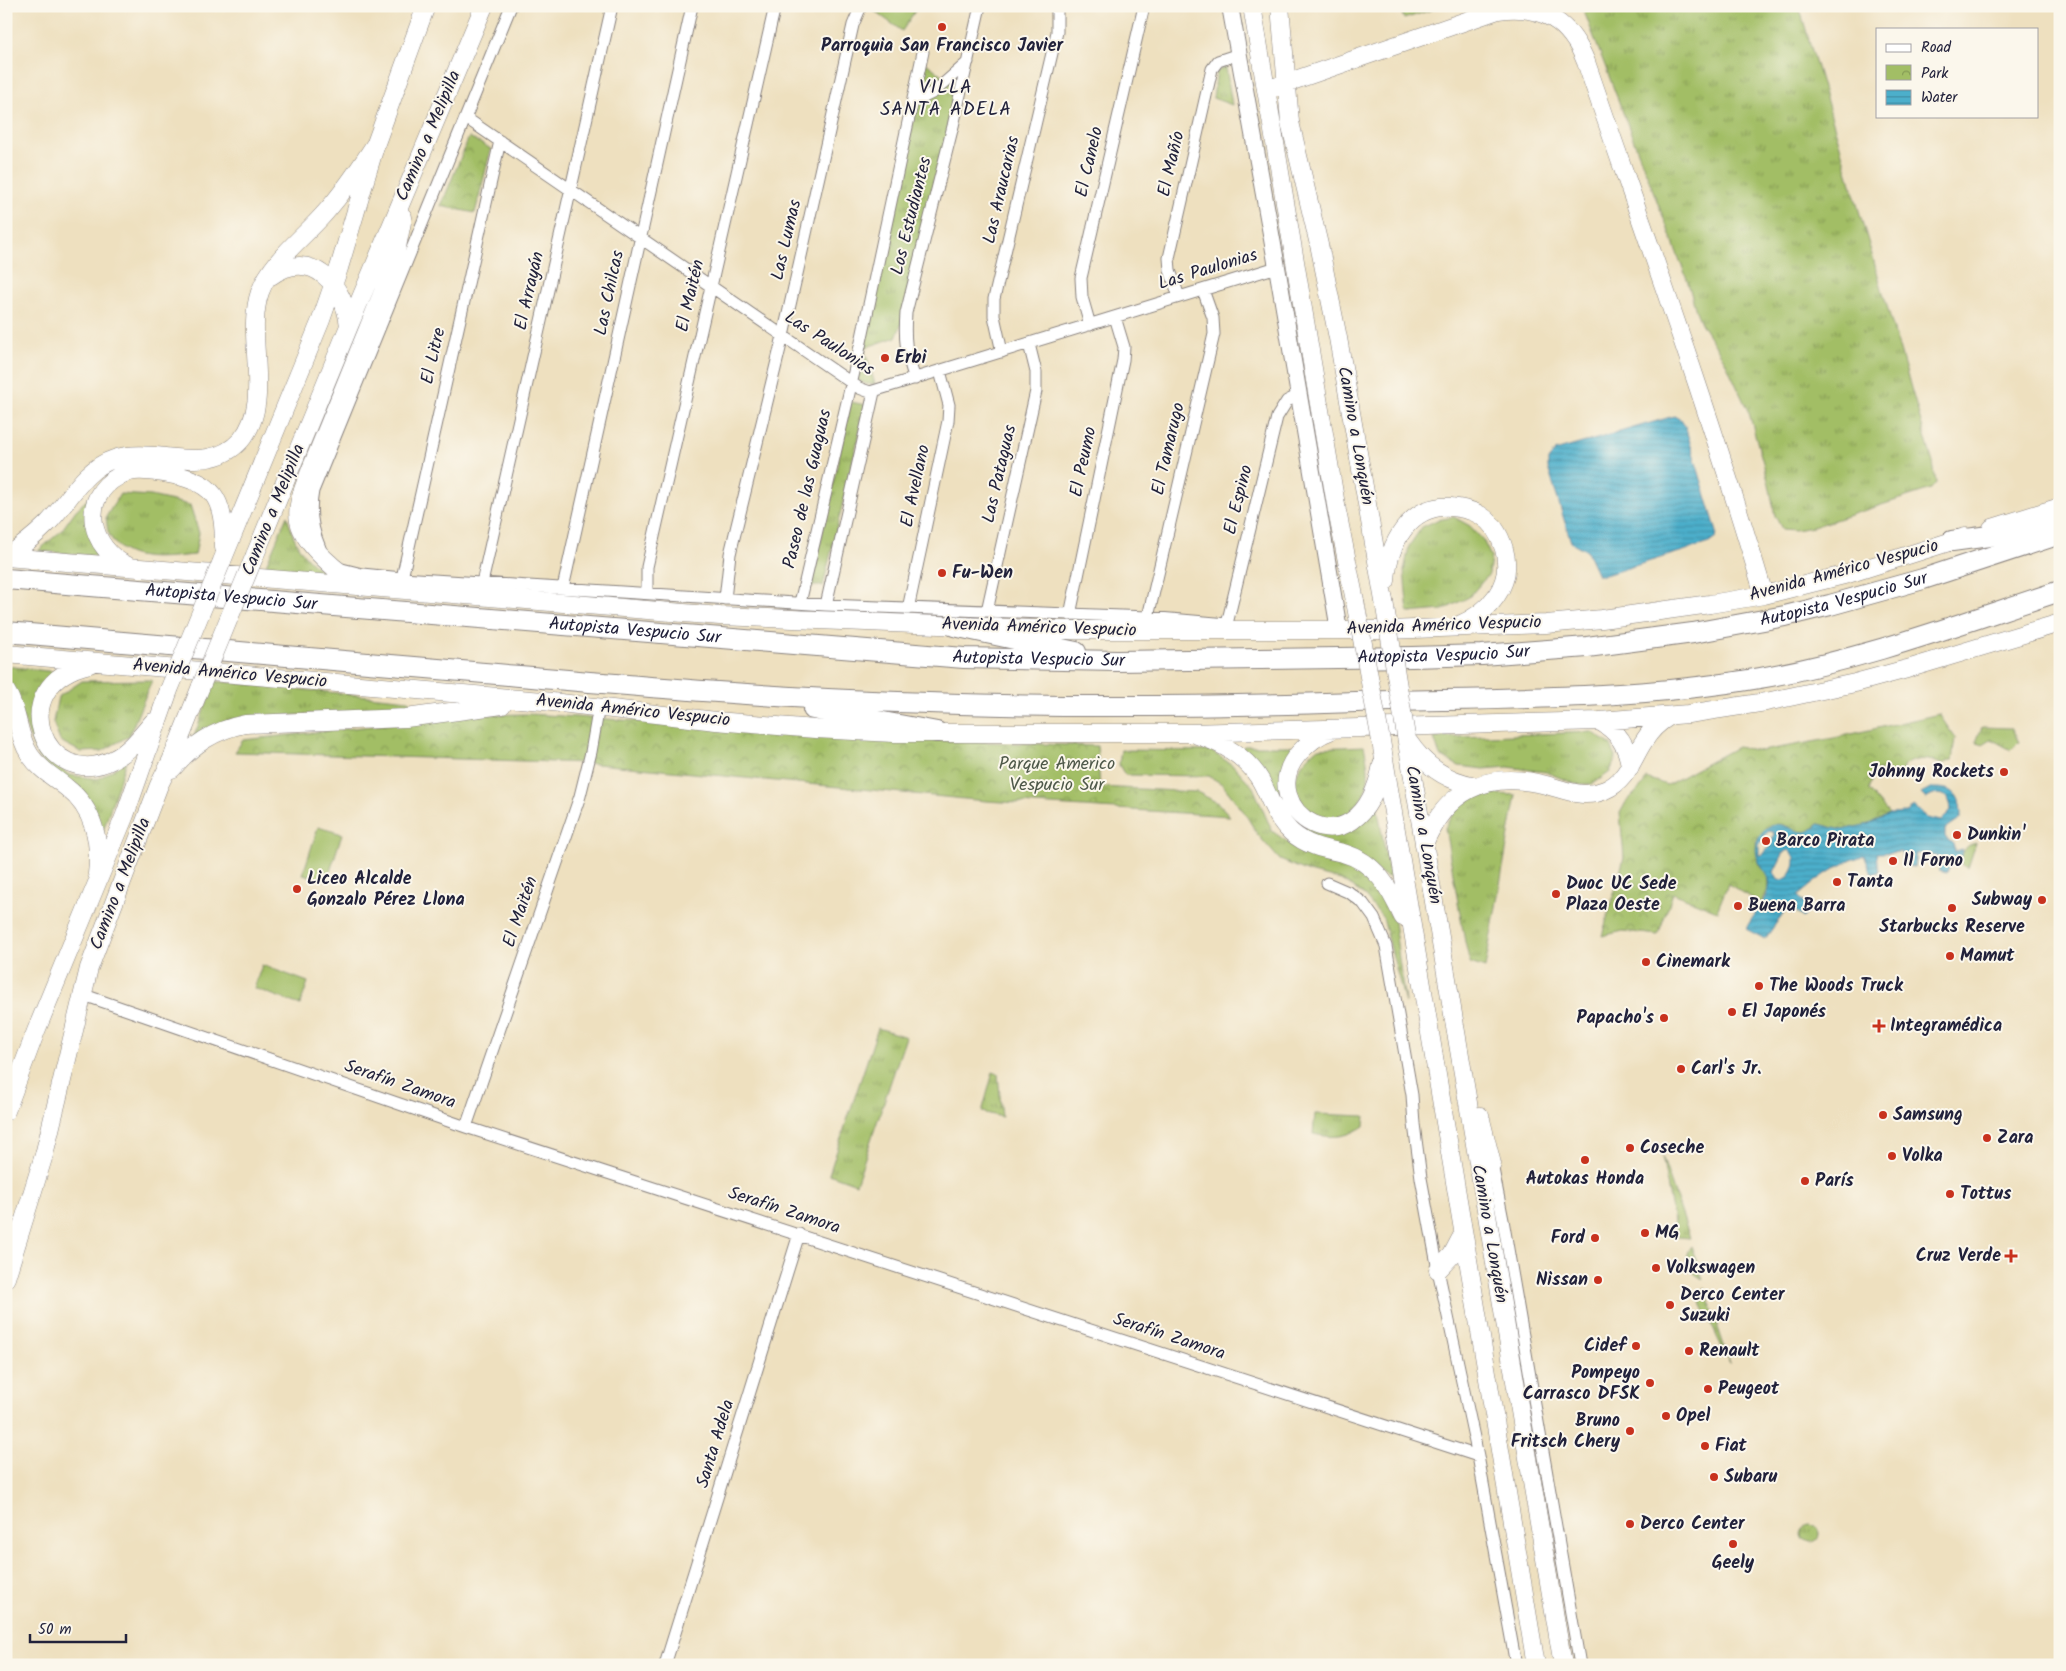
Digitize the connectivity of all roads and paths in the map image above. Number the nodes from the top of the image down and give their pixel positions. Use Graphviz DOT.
graph roads {
  1 [pos="426,6"];
  2 [pos="484,6"];
  3 [pos="511,6"];
  4 [pos="612,6"];
  5 [pos="692,6"];
  6 [pos="775,6"];
  7 [pos="861,6"];
  8 [pos="980,6"];
  9 [pos="1057,6"];
  10 [pos="1144,6"];
  11 [pos="1230,6"];
  12 [pos="1252,6"];
  13 [pos="1280,6"];
  14 [pos="923,52"];
  15 [pos="1239,54"];
  16 [pos="968,62"];
  17 [pos="1285,85"];
  18 [pos="1266,90"];
  19 [pos="912,103"];
  20 [pos="466,118"];
  21 [pos="500,141"];
  22 [pos="376,144"];
  23 [pos="571,190"];
  24 [pos="406,192"];
  25 [pos="640,238"];
  26 [pos="1277,267"];
  27 [pos="265,281"];
  28 [pos="334,284"];
  29 [pos="711,287"];
  30 [pos="1203,290"];
  31 [pos="1178,298"];
  32 [pos="1115,317"];
  33 [pos="1090,325"];
  34 [pos="349,326"];
  35 [pos="783,336"];
  36 [pos="1029,344"];
  37 [pos="1002,352"];
  38 [pos="940,371"];
  39 [pos="915,379"];
  40 [pos="850,382"];
  41 [pos="874,392"];
  42 [pos="1299,395"];
  43 [pos="2060,507"];
  44 [pos="2060,520"];
  45 [pos="2060,534"];
  46 [pos="1952,541"];
  47 [pos="6,557"];
  48 [pos="223,560"];
  49 [pos="332,565"];
  50 [pos="133,568"];
  51 [pos="402,578"];
  52 [pos="6,579"];
  53 [pos="482,583"];
  54 [pos="363,588"];
  55 [pos="563,588"];
  56 [pos="2060,591"];
  57 [pos="647,593"];
  58 [pos="1764,595"];
  59 [pos="725,599"];
  60 [pos="1384,600"];
  61 [pos="800,603"];
  62 [pos="826,605"];
  63 [pos="908,609"];
  64 [pos="987,611"];
  65 [pos="1070,615"];
  66 [pos="1148,617"];
  67 [pos="2060,623"];
  68 [pos="1227,624"];
  69 [pos="954,626"];
  70 [pos="1452,628"];
  71 [pos="1339,630"];
  72 [pos="1268,631"];
  73 [pos="6,632"];
  74 [pos="6,654"];
  75 [pos="1117,661"];
  76 [pos="95,663"];
  77 [pos="6,691"];
  78 [pos="732,693"];
  79 [pos="542,701"];
  80 [pos="599,706"];
  81 [pos="160,714"];
  82 [pos="1668,717"];
  83 [pos="1599,721"];
  84 [pos="1336,729"];
  85 [pos="937,732"];
  86 [pos="1190,733"];
  87 [pos="1406,738"];
  88 [pos="1382,749"];
  89 [pos="1630,767"];
  90 [pos="159,785"];
  91 [pos="1476,786"];
  92 [pos="1424,844"];
  93 [pos="1327,883"];
  94 [pos="96,887"];
  95 [pos="1413,940"];
  96 [pos="82,994"];
  97 [pos="1458,1049"];
  98 [pos="6,1111"];
  99 [pos="466,1126"];
  100 [pos="1492,1164"];
  101 [pos="799,1234"];
  102 [pos="1462,1236"];
  103 [pos="1438,1270"];
  104 [pos="6,1278"];
  105 [pos="1478,1456"];
  106 [pos="665,1665"];
  107 [pos="1516,1665"];
  108 [pos="1536,1665"];
  109 [pos="1563,1665"];
  110 [pos="1580,1665"];
  1 -- 22 [label="main road, Camino a Melipilla"];
  2 -- 24 [label="main road, Camino a Melipilla"];
  3 -- 20 [label="street, Camino a Melipilla"];
  4 -- 23 [label="street, El Arrayán"];
  5 -- 25 [label="street, Las Chilcas"];
  6 -- 29 [label="street, El Maitén"];
  7 -- 35 [label="street, Las Lumas"];
  8 -- 16 [label="street, Los Estudiantes"];
  9 -- 37 [label="street, Las Araucarias"];
  10 -- 33 [label="street, El Canelo"];
  11 -- 15 [label="street"];
  12 -- 18 [label="main road, Camino a Lonquén"];
  13 -- 17 [label="main road, Camino a Lonquén"];
  14 -- 19 [label="street, Los Estudiantes"];
  15 -- 26 [label="street"];
  15 -- 31 [label="street, El Mañío"];
  16 -- 19 [label="street"];
  16 -- 39 [label="street, Los Estudiantes"];
  17 -- 18 [label="main road"];
  17 -- 58 [label="main road"];
  17 -- 60 [label="main road, Camino a Lonquén"];
  18 -- 88 [label="main road, Camino a Lonquén, bridge"];
  19 -- 40 [label="street, Los Estudiantes"];
  20 -- 21 [label="street, Las Paulonias"];
  20 -- 49 [label="street, Camino a Melipilla"];
  21 -- 23 [label="street, Las Paulonias"];
  21 -- 51 [label="street, El Litre"];
  22 -- 27 [label="main road"];
  22 -- 28 [label="main road, Camino a Melipilla"];
  23 -- 25 [label="street, Las Paulonias"];
  23 -- 53 [label="street, El Arrayán"];
  24 -- 34 [label="main road, Camino a Melipilla"];
  24 -- 49 [label="main road"];
  25 -- 29 [label="street, Las Paulonias"];
  25 -- 55 [label="street, Las Chilcas"];
  26 -- 30 [label="street, Las Paulonias"];
  26 -- 42 [label="street"];
  27 -- 28 [label="main road"];
  27 -- 47 [label="main road"];
  28 -- 34 [label="main road"];
  28 -- 48 [label="main road, Camino a Melipilla"];
  29 -- 35 [label="street, Las Paulonias"];
  29 -- 57 [label="street, El Maitén"];
  30 -- 31 [label="street, Las Paulonias"];
  30 -- 66 [label="street, El Tamarugo"];
  31 -- 32 [label="street, Las Paulonias"];
  32 -- 33 [label="street, Las Paulonias"];
  32 -- 65 [label="street, El Peumo"];
  33 -- 36 [label="street, Las Paulonias"];
  34 -- 90 [label="main road, Camino a Melipilla, bridge"];
  35 -- 40 [label="street, Las Paulonias"];
  35 -- 59 [label="street, Las Lumas"];
  36 -- 37 [label="street, Las Paulonias"];
  36 -- 64 [label="street, Las Pataguas"];
  37 -- 38 [label="street, Las Paulonias"];
  38 -- 39 [label="street, Las Paulonias"];
  38 -- 63 [label="street, El Avellano"];
  39 -- 41 [label="street, Las Paulonias"];
  40 -- 41 [label="street, Las Paulonias"];
  40 -- 61 [label="street, Paseo de las Guaguas"];
  41 -- 62 [label="street"];
  42 -- 68 [label="street, El Espino"];
  42 -- 71 [label="street"];
  43 -- 46 [label="main road, Avenida Américo Vespucio"];
  44 -- 46 [label="highway"];
  45 -- 75 [label="highway, Autopista Vespucio Sur"];
  46 -- 58 [label="main road, Avenida Américo Vespucio"];
  47 -- 50 [label="main road, Avenida Américo Vespucio"];
  48 -- 50 [label="main road"];
  48 -- 81 [label="main road, Camino a Melipilla, bridge"];
  49 -- 51 [label="street, Avenida Américo Vespucio"];
  49 -- 54 [label="main road"];
  50 -- 54 [label="main road, Avenida Américo Vespucio"];
  51 -- 53 [label="street, Avenida Américo Vespucio"];
  52 -- 75 [label="highway, Autopista Vespucio Sur"];
  53 -- 55 [label="street, Avenida Américo Vespucio"];
  54 -- 69 [label="main road, Avenida Américo Vespucio"];
  55 -- 57 [label="street, Avenida Américo Vespucio"];
  56 -- 78 [label="highway"];
  57 -- 59 [label="street, Avenida Américo Vespucio"];
  58 -- 70 [label="main road, Avenida Américo Vespucio"];
  59 -- 61 [label="street, Avenida Américo Vespucio"];
  60 -- 70 [label="main road"];
  60 -- 87 [label="main road, Camino a Lonquén, bridge"];
  61 -- 62 [label="street, Avenida Américo Vespucio"];
  62 -- 63 [label="street, Avenida Américo Vespucio"];
  63 -- 64 [label="street, Avenida Américo Vespucio"];
  64 -- 65 [label="street, Avenida Américo Vespucio"];
  65 -- 66 [label="street, Avenida Américo Vespucio"];
  66 -- 68 [label="street, Avenida Américo Vespucio"];
  67 -- 82 [label="main road, Avenida Américo Vespucio"];
  68 -- 72 [label="main road"];
  69 -- 72 [label="main road, Avenida Américo Vespucio"];
  69 -- 75 [label="highway"];
  70 -- 71 [label="main road, Avenida Américo Vespucio"];
  71 -- 72 [label="main road, Avenida Américo Vespucio"];
  73 -- 78 [label="highway"];
  74 -- 76 [label="main road, Avenida Américo Vespucio"];
  76 -- 79 [label="main road, Avenida Américo Vespucio"];
  76 -- 81 [label="main road"];
  77 -- 94 [label="main road"];
  78 -- 85 [label="highway"];
  79 -- 80 [label="main road, Avenida Américo Vespucio"];
  79 -- 90 [label="main road"];
  80 -- 85 [label="main road, Avenida Américo Vespucio"];
  80 -- 99 [label="street, El Maitén"];
  81 -- 94 [label="main road, Camino a Melipilla"];
  82 -- 83 [label="main road, Avenida Américo Vespucio"];
  82 -- 89 [label="main road"];
  83 -- 84 [label="main road, Avenida Américo Vespucio"];
  83 -- 89 [label="main road"];
  84 -- 86 [label="main road, Avenida Américo Vespucio"];
  84 -- 88 [label="main road"];
  85 -- 86 [label="main road, Avenida Américo Vespucio"];
  86 -- 95 [label="main road"];
  87 -- 91 [label="main road"];
  87 -- 92 [label="main road, Camino a Lonquén"];
  88 -- 95 [label="main road, Camino a Lonquén"];
  89 -- 91 [label="main road"];
  90 -- 96 [label="main road, Camino a Melipilla"];
  91 -- 92 [label="main road"];
  92 -- 97 [label="main road, Camino a Lonquén"];
  93 -- 103 [label="street"];
  94 -- 98 [label="main road, Camino a Melipilla"];
  95 -- 102 [label="main road, Camino a Lonquén"];
  96 -- 99 [label="street, Serafín Zamora"];
  96 -- 104 [label="main road, Camino a Melipilla"];
  97 -- 100 [label="main road"];
  97 -- 109 [label="main road, Camino a Lonquén"];
  99 -- 101 [label="street, Serafín Zamora"];
  100 -- 110 [label="street, Camino a Lonquén"];
  101 -- 105 [label="street, Serafín Zamora"];
  101 -- 106 [label="street, Santa Adela"];
  102 -- 103 [label="main road"];
  102 -- 108 [label="main road, Camino a Lonquén"];
  103 -- 105 [label="street"];
  105 -- 107 [label="street"];
}
